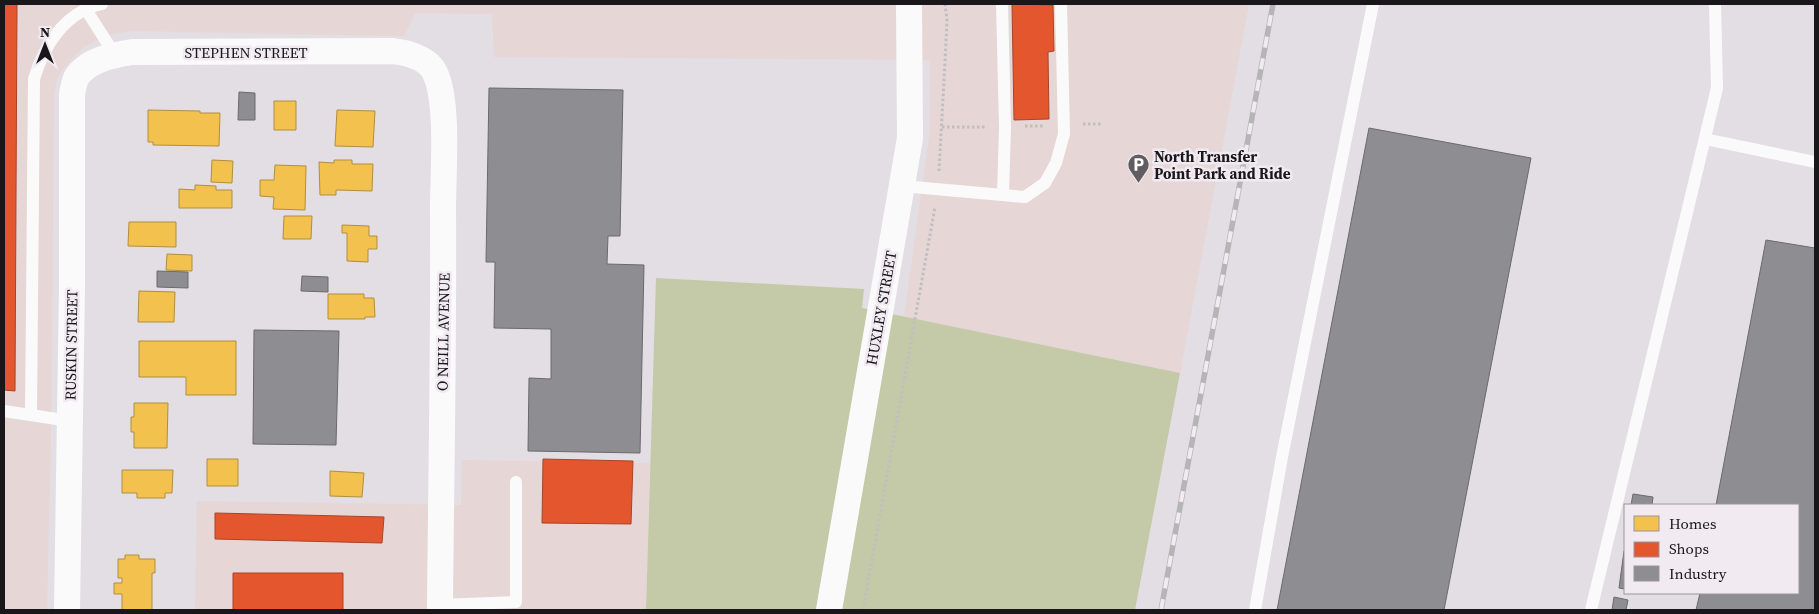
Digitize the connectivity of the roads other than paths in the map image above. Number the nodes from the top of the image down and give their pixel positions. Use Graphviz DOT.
graph roads {
  1 [pos="102,4"];
  2 [pos="909,4"];
  3 [pos="1002,4"];
  4 [pos="1061,4"];
  5 [pos="1373,4"];
  6 [pos="1715,4"];
  7 [pos="85,8"];
  8 [pos="115,55"];
  9 [pos="423,60"];
  10 [pos="75,80"];
  11 [pos="1704,139"];
  12 [pos="1815,162"];
  13 [pos="902,186"];
  14 [pos="1003,195"];
  15 [pos="4,411"];
  16 [pos="30,415"];
  17 [pos="70,420"];
  18 [pos="516,482"];
  19 [pos="516,606"];
  20 [pos="440,608"];
  21 [pos="67,610"];
  22 [pos="829,610"];
  23 [pos="1254,610"];
  24 [pos="1591,610"];
  1 -- 7 [label="lane"];
  2 -- 13 [label="street, HUXLEY STREET"];
  3 -- 14 [label="lane"];
  4 -- 14 [label="lane"];
  5 -- 23 [label="lane"];
  6 -- 11 [label="lane"];
  7 -- 8 [label="lane"];
  7 -- 16 [label="lane"];
  8 -- 9 [label="street, STEPHEN STREET"];
  8 -- 10 [label="street, STEPHEN STREET"];
  9 -- 20 [label="street, O NEILL AVENUE"];
  10 -- 17 [label="street, RUSKIN STREET"];
  11 -- 12 [label="lane"];
  11 -- 24 [label="lane"];
  13 -- 14 [label="lane"];
  13 -- 22 [label="street, HUXLEY STREET"];
  15 -- 16 [label="lane"];
  16 -- 17 [label="lane"];
  17 -- 21 [label="street, RUSKIN STREET"];
  18 -- 19 [label="lane"];
  19 -- 20 [label="lane"];
}
